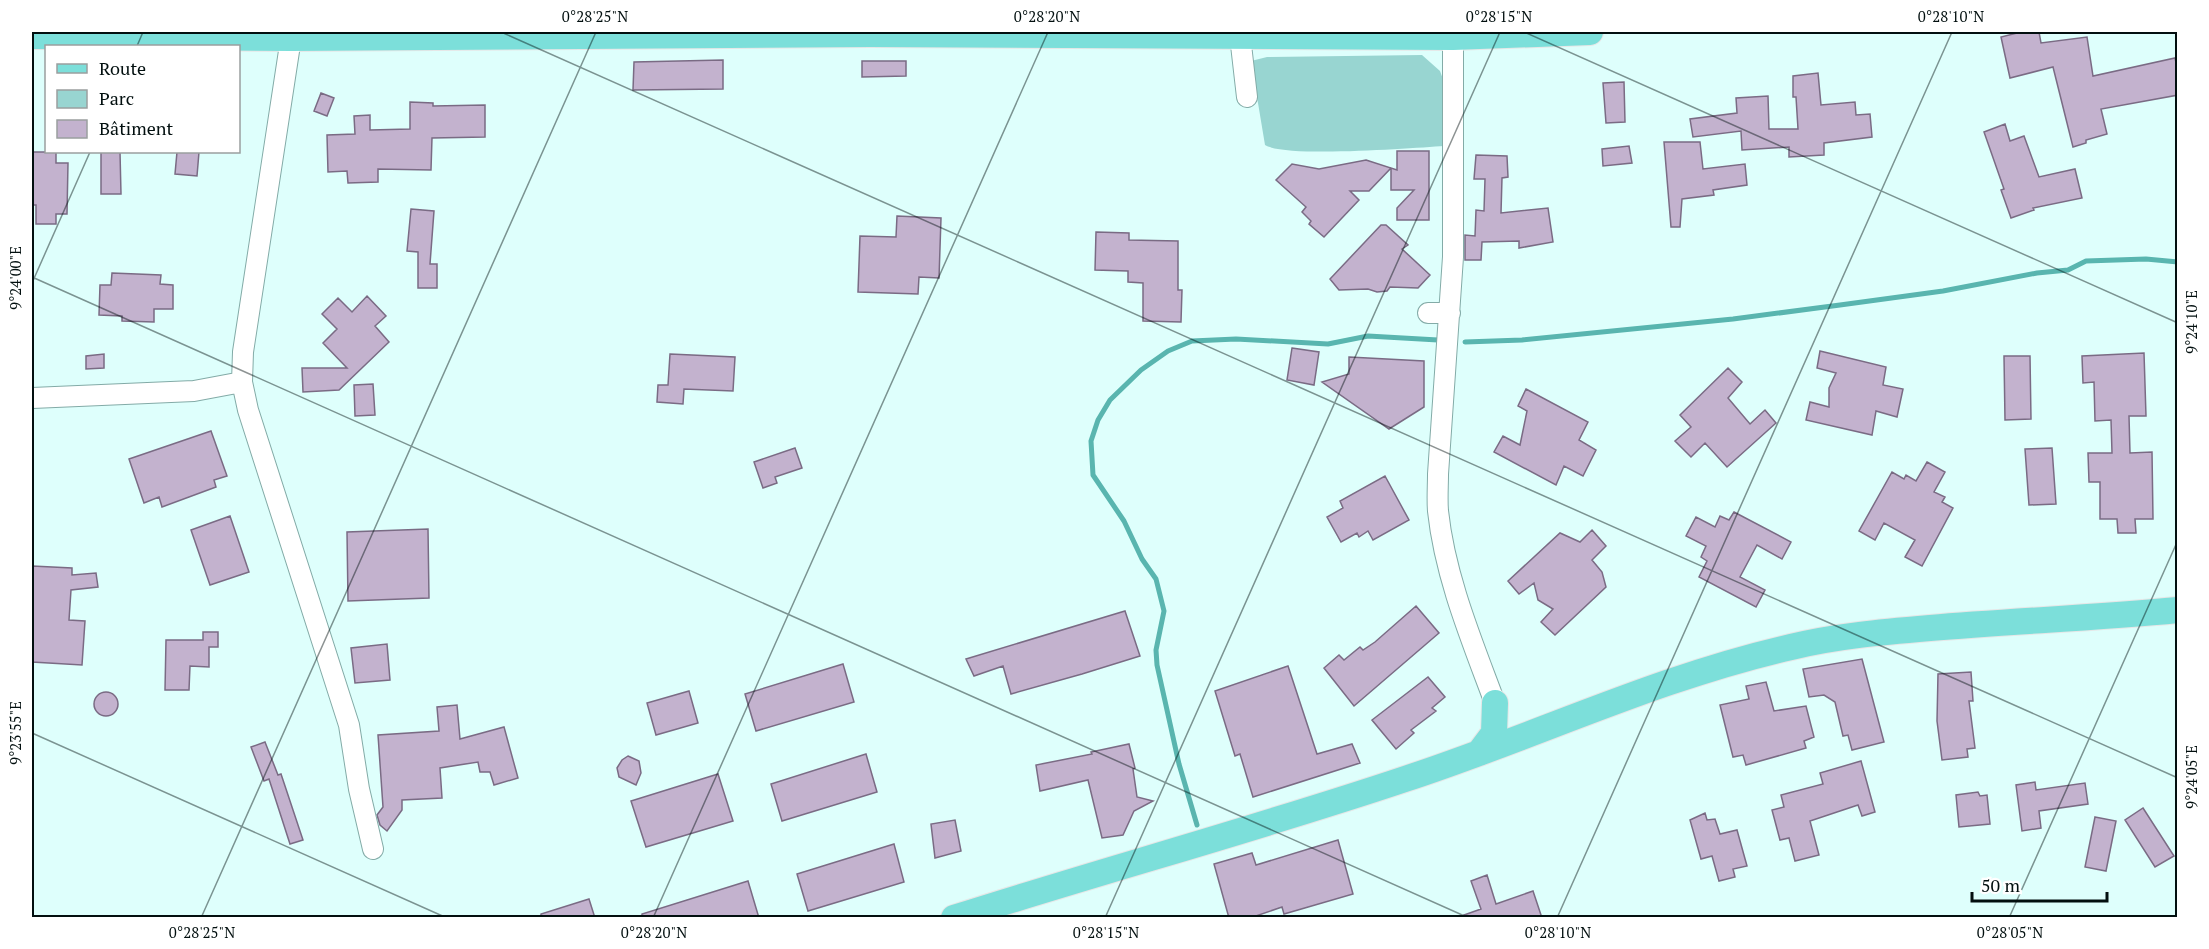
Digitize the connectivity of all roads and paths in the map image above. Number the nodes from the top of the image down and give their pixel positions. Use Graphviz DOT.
graph roads {
  1 [pos="1590,32"];
  2 [pos="32,36"];
  3 [pos="1240,36"];
  4 [pos="1453,36"];
  5 [pos="291,38"];
  6 [pos="1247,97"];
  7 [pos="1428,313"];
  8 [pos="1450,313"];
  9 [pos="243,382"];
  10 [pos="32,398"];
  11 [pos="2178,610"];
  12 [pos="1495,703"];
  13 [pos="1534,732"];
  14 [pos="1479,753"];
  15 [pos="374,849"];
  16 [pos="954,918"];
  1 -- 4 [label="main road"];
  2 -- 5 [label="main road"];
  3 -- 4 [label="main road"];
  3 -- 5 [label="main road"];
  3 -- 6 [label="street"];
  4 -- 8 [label="street"];
  5 -- 9 [label="street"];
  7 -- 8 [label="street"];
  8 -- 12 [label="street"];
  9 -- 10 [label="street"];
  9 -- 15 [label="street"];
  11 -- 13 [label="main road"];
  12 -- 13 [label="main road"];
  12 -- 14 [label="main road"];
  13 -- 14 [label="main road"];
  14 -- 16 [label="main road"];
}
